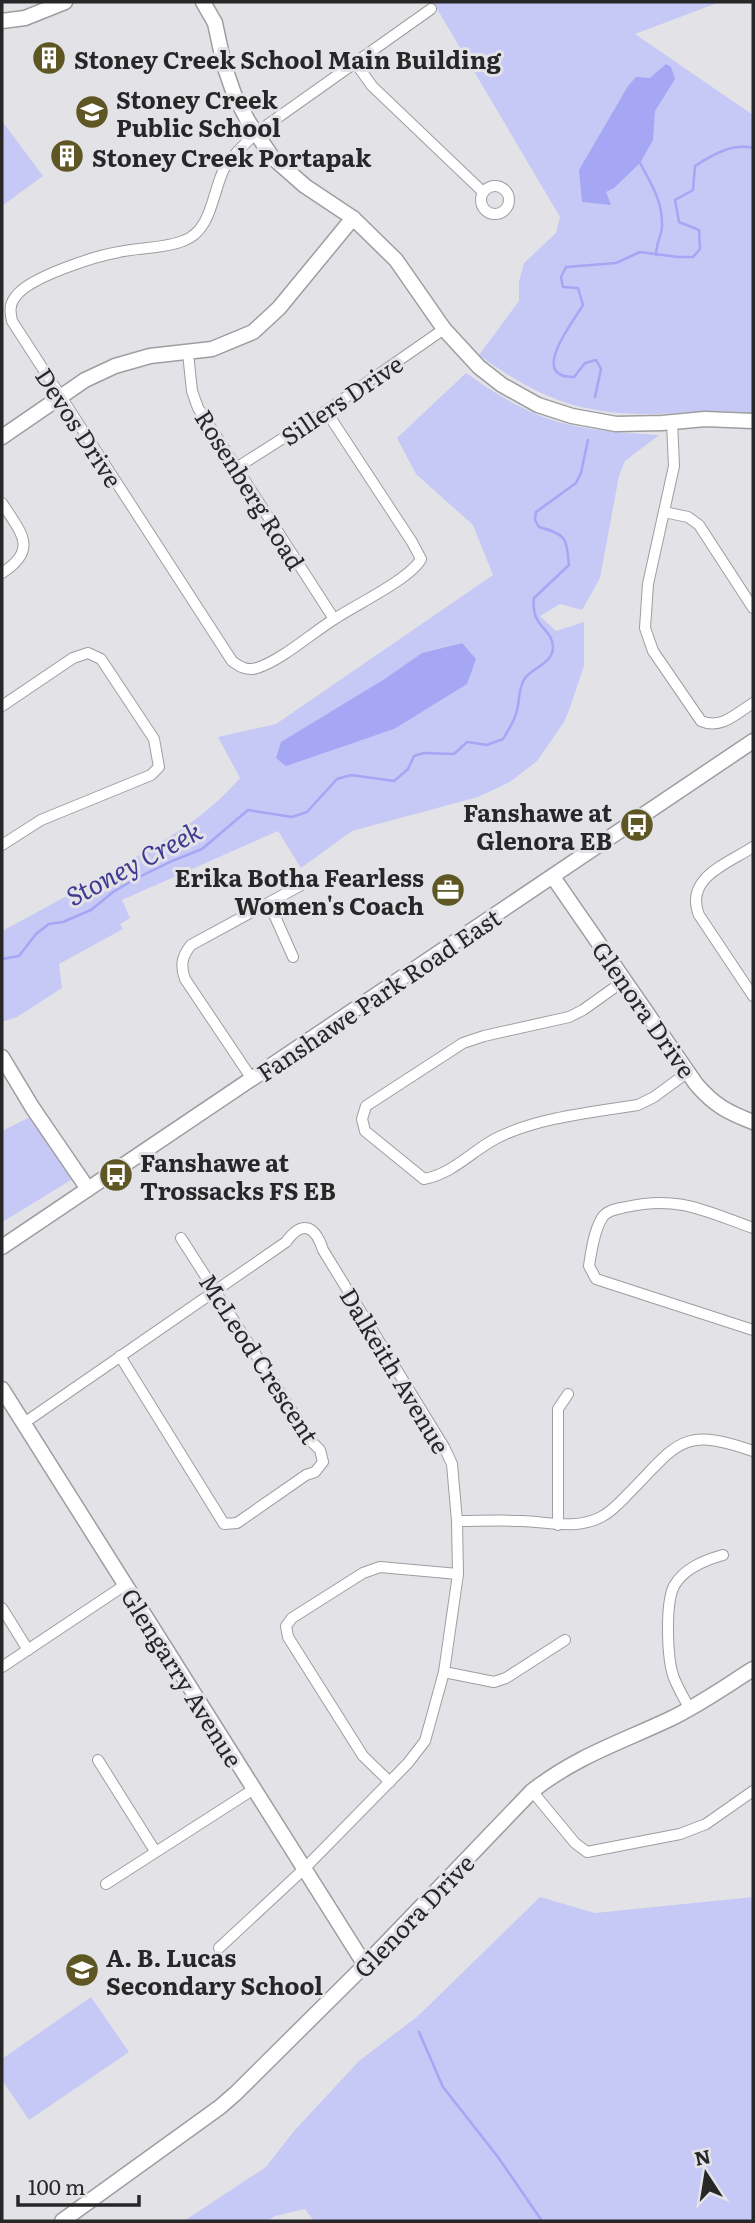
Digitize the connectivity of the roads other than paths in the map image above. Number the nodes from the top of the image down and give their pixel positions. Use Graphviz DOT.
graph roads {
  1 [pos="65,2"];
  2 [pos="203,2"];
  3 [pos="430,9"];
  4 [pos="2,21"];
  5 [pos="355,62"];
  6 [pos="256,133"];
  7 [pos="483,192"];
  8 [pos="353,218"];
  9 [pos="444,329"];
  10 [pos="188,353"];
  11 [pos="60,396"];
  12 [pos="326,411"];
  13 [pos="753,421"];
  14 [pos="671,422"];
  15 [pos="2,437"];
  16 [pos="236,468"];
  17 [pos="2,503"];
  18 [pos="664,512"];
  19 [pos="2,573"];
  20 [pos="753,608"];
  21 [pos="334,619"];
  22 [pos="753,703"];
  23 [pos="2,706"];
  24 [pos="753,741"];
  25 [pos="2,845"];
  26 [pos="753,847"];
  27 [pos="553,877"];
  28 [pos="305,883"];
  29 [pos="269,903"];
  30 [pos="293,957"];
  31 [pos="625,980"];
  32 [pos="753,996"];
  33 [pos="2,1057"];
  34 [pos="688,1072"];
  35 [pos="252,1079"];
  36 [pos="753,1122"];
  37 [pos="88,1189"];
  38 [pos="753,1228"];
  39 [pos="181,1238"];
  40 [pos="2,1247"];
  41 [pos="215,1291"];
  42 [pos="753,1330"];
  43 [pos="120,1356"];
  44 [pos="2,1389"];
  45 [pos="568,1394"];
  46 [pos="24,1423"];
  47 [pos="753,1451"];
  48 [pos="457,1521"];
  49 [pos="558,1525"];
  50 [pos="723,1555"];
  51 [pos="458,1574"];
  52 [pos="125,1585"];
  53 [pos="2,1608"];
  54 [pos="565,1640"];
  55 [pos="27,1650"];
  56 [pos="2,1667"];
  57 [pos="753,1669"];
  58 [pos="444,1672"];
  59 [pos="689,1708"];
  60 [pos="98,1760"];
  61 [pos="390,1782"];
  62 [pos="254,1789"];
  63 [pos="532,1791"];
  64 [pos="753,1791"];
  65 [pos="155,1851"];
  66 [pos="304,1869"];
  67 [pos="106,1884"];
  68 [pos="219,1948"];
  69 [pos="365,1965"];
  70 [pos="62,2221"];
  1 -- 4 [label="street"];
  2 -- 6 [label="street"];
  3 -- 5 [label="street, Devos Drive"];
  5 -- 6 [label="street, Devos Drive"];
  5 -- 7 [label="street"];
  6 -- 8 [label="street"];
  6 -- 11 [label="street, Devos Drive"];
  8 -- 9 [label="street"];
  8 -- 10 [label="street"];
  9 -- 12 [label="street, Sillers Drive"];
  9 -- 14 [label="street"];
  10 -- 11 [label="street"];
  10 -- 16 [label="street, Rosenberg Road"];
  11 -- 15 [label="street"];
  11 -- 21 [label="street, Devos Drive"];
  12 -- 16 [label="street, Sillers Drive"];
  12 -- 21 [label="street, Devos Drive"];
  13 -- 14 [label="street"];
  14 -- 18 [label="street"];
  16 -- 21 [label="street, Rosenberg Road"];
  17 -- 19 [label="street"];
  18 -- 20 [label="street"];
  18 -- 22 [label="street"];
  23 -- 25 [label="street"];
  24 -- 27 [label="street, Fanshawe Park Road East"];
  26 -- 32 [label="street"];
  27 -- 31 [label="street, Glenora Drive"];
  27 -- 35 [label="street, Fanshawe Park Road East"];
  28 -- 29 [label="street"];
  29 -- 30 [label="street"];
  29 -- 35 [label="street"];
  31 -- 34 [label="street, Glenora Drive"];
  31 -- 34 [label="street"];
  33 -- 37 [label="street"];
  34 -- 36 [label="street, Glenora Drive"];
  35 -- 37 [label="street, Fanshawe Park Road East"];
  37 -- 40 [label="street, Fanshawe Park Road East"];
  38 -- 42 [label="street"];
  39 -- 41 [label="street, McLeod Crescent"];
  41 -- 43 [label="street, Dalkeith Avenue"];
  41 -- 43 [label="street, McLeod Crescent"];
  41 -- 48 [label="street, Dalkeith Avenue"];
  43 -- 46 [label="street, Dalkeith Avenue"];
  44 -- 46 [label="street, Glengarry Avenue"];
  45 -- 49 [label="street"];
  46 -- 52 [label="street, Glengarry Avenue"];
  47 -- 49 [label="street"];
  48 -- 49 [label="street"];
  48 -- 51 [label="street, Dalkeith Avenue"];
  50 -- 59 [label="street"];
  51 -- 58 [label="street, Dalkeith Avenue"];
  51 -- 61 [label="street"];
  52 -- 55 [label="street"];
  52 -- 62 [label="street, Glengarry Avenue"];
  53 -- 55 [label="street"];
  54 -- 58 [label="street"];
  55 -- 56 [label="street"];
  57 -- 59 [label="street, Glenora Drive"];
  58 -- 61 [label="street, Dalkeith Avenue"];
  59 -- 63 [label="street, Glenora Drive"];
  60 -- 65 [label="street"];
  61 -- 66 [label="street, Dalkeith Avenue"];
  62 -- 65 [label="street"];
  62 -- 66 [label="street, Glengarry Avenue"];
  63 -- 64 [label="street"];
  63 -- 69 [label="street, Glenora Drive"];
  65 -- 67 [label="street"];
  66 -- 68 [label="street, Dalkeith Avenue"];
  66 -- 69 [label="street, Glengarry Avenue"];
  69 -- 70 [label="street, Glenora Drive"];
}
